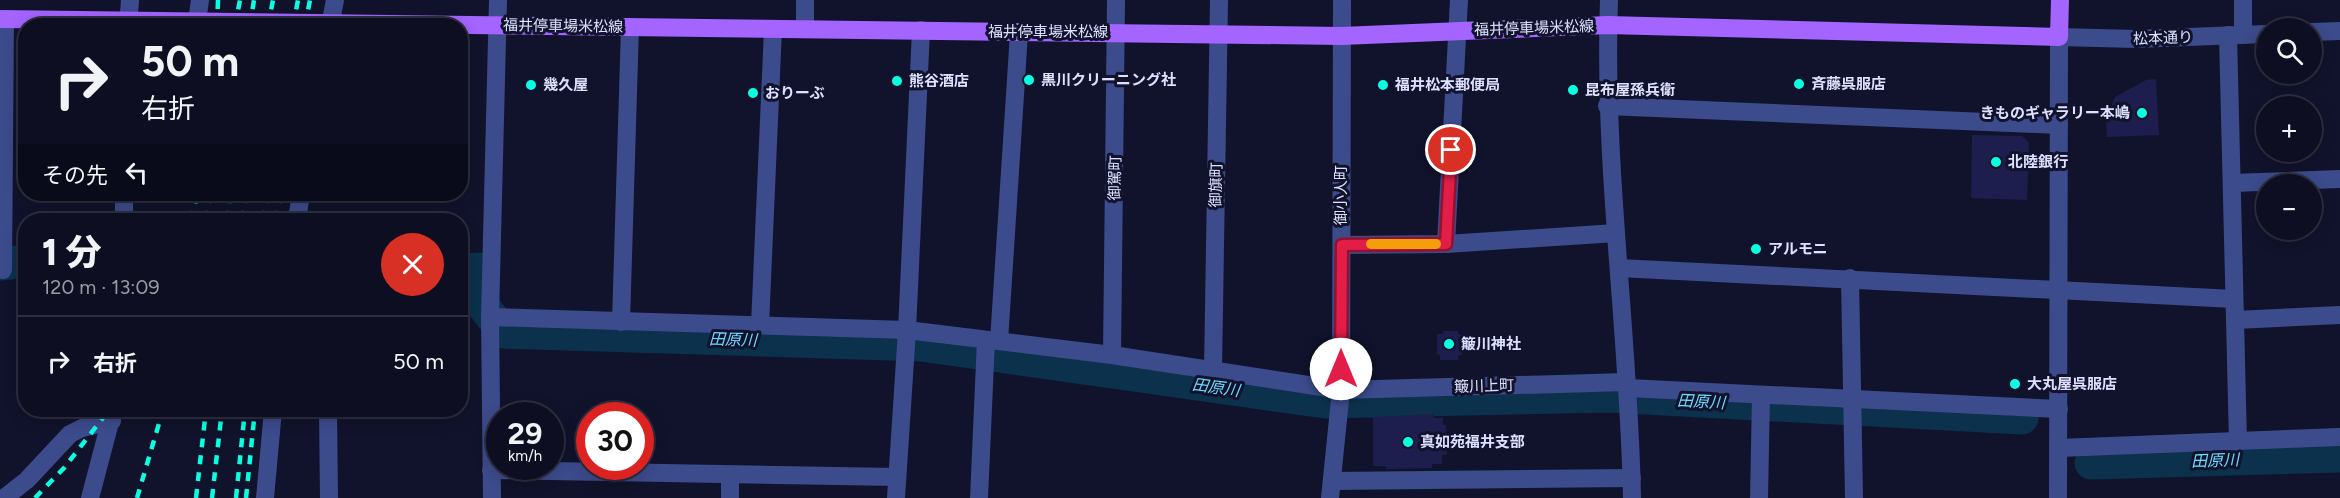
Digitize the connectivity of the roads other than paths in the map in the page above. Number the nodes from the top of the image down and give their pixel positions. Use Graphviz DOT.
graph roads {
  1 [pos="130,0"];
  2 [pos="200,0"];
  3 [pos="334,0"];
  4 [pos="498,0"];
  5 [pos="805,0"];
  6 [pos="1116,0"];
  7 [pos="1219,0"];
  8 [pos="1342,0"];
  9 [pos="1460,0"];
  10 [pos="1609,0"];
  11 [pos="2060,0"];
  12 [pos="2243,0"];
  13 [pos="128,18"];
  14 [pos="198,18"];
  15 [pos="331,18"];
  16 [pos="468,25"];
  17 [pos="498,25"];
  18 [pos="1608,25"];
  19 [pos="18,26"];
  20 [pos="2,27"];
  21 [pos="630,27"];
  22 [pos="773,28"];
  23 [pos="805,29"];
  24 [pos="921,30"];
  25 [pos="2340,31"];
  26 [pos="1117,32"];
  27 [pos="1458,32"];
  28 [pos="2322,32"];
  29 [pos="1019,33"];
  30 [pos="1218,34"];
  31 [pos="2256,34"];
  32 [pos="2236,35"];
  33 [pos="1341,36"];
  34 [pos="2059,37"];
  35 [pos="1607,106"];
  36 [pos="2059,124"];
  37 [pos="2340,179"];
  38 [pos="2232,183"];
  39 [pos="1616,233"];
  40 [pos="1446,244"];
  41 [pos="1342,245"];
  42 [pos="1619,268"];
  43 [pos="3,270"];
  44 [pos="1850,278"];
  45 [pos="2060,291"];
  46 [pos="2234,299"];
  47 [pos="2340,315"];
  48 [pos="489,317"];
  49 [pos="2235,320"];
  50 [pos="621,322"];
  51 [pos="760,325"];
  52 [pos="907,330"];
  53 [pos="993,340"];
  54 [pos="1112,356"];
  55 [pos="1213,370"];
  56 [pos="1627,385"];
  57 [pos="1341,390"];
  58 [pos="1761,395"];
  59 [pos="1853,400"];
  60 [pos="490,402"];
  61 [pos="2059,409"];
  62 [pos="108,417"];
  63 [pos="112,417"];
  64 [pos="272,417"];
  65 [pos="328,417"];
  66 [pos="2340,437"];
  67 [pos="2238,442"];
  68 [pos="2058,448"];
  69 [pos="564,472"];
  70 [pos="730,475"];
  71 [pos="897,477"];
  72 [pos="1632,478"];
  73 [pos="491,480"];
  74 [pos="1331,490"];
  75 [pos="4,498"];
  76 [pos="90,498"];
  77 [pos="265,498"];
  78 [pos="329,498"];
  79 [pos="492,498"];
  80 [pos="730,498"];
  81 [pos="896,498"];
  82 [pos="979,498"];
  83 [pos="1632,498"];
  84 [pos="1759,498"];
  85 [pos="1854,498"];
  86 [pos="2058,498"];
  1 -- 13 [label="street"];
  2 -- 14 [label="street"];
  3 -- 15 [label="street"];
  4 -- 17 [label="street"];
  5 -- 23 [label="street"];
  6 -- 26 [label="street, 御駕町"];
  7 -- 30 [label="street, 御旗町"];
  8 -- 33 [label="street, 御小人町"];
  9 -- 27 [label="street"];
  10 -- 18 [label="street"];
  11 -- 34 [label="main road"];
  12 -- 32 [label="street"];
  16 -- 17 [label="main road, 福井停車場米松線"];
  17 -- 21 [label="main road, 福井停車場米松線"];
  17 -- 48 [label="street"];
  18 -- 27 [label="main road, 福井停車場米松線"];
  18 -- 34 [label="main road, 福井停車場米松線"];
  18 -- 35 [label="street"];
  19 -- 20 [label="main road, 福井停車場米松線"];
  20 -- 43 [label="street"];
  21 -- 22 [label="main road, 福井停車場米松線"];
  21 -- 50 [label="street"];
  22 -- 23 [label="main road, 福井停車場米松線"];
  22 -- 51 [label="street"];
  23 -- 24 [label="main road, 福井停車場米松線"];
  24 -- 29 [label="main road, 福井停車場米松線"];
  24 -- 52 [label="street"];
  25 -- 28 [label="street"];
  26 -- 29 [label="main road, 福井停車場米松線"];
  26 -- 30 [label="main road, 福井停車場米松線"];
  26 -- 54 [label="street, 御駕町"];
  27 -- 33 [label="main road, 福井停車場米松線"];
  27 -- 40 [label="street"];
  29 -- 53 [label="street"];
  30 -- 33 [label="main road, 福井停車場米松線"];
  30 -- 55 [label="street, 御旗町"];
  31 -- 32 [label="street, 松本通り"];
  32 -- 34 [label="street, 松本通り"];
  32 -- 38 [label="street"];
  33 -- 41 [label="street, 御小人町"];
  34 -- 36 [label="street"];
  35 -- 36 [label="street"];
  35 -- 39 [label="street"];
  36 -- 45 [label="street"];
  37 -- 38 [label="street"];
  38 -- 46 [label="street"];
  39 -- 40 [label="street"];
  39 -- 42 [label="street"];
  40 -- 41 [label="street"];
  41 -- 57 [label="street, 御小人町"];
  42 -- 44 [label="street"];
  42 -- 56 [label="street"];
  44 -- 45 [label="street"];
  44 -- 59 [label="street"];
  45 -- 46 [label="street"];
  45 -- 61 [label="street"];
  46 -- 49 [label="street"];
  47 -- 49 [label="street"];
  48 -- 50 [label="street, 簸川上町"];
  48 -- 60 [label="street"];
  49 -- 67 [label="street"];
  50 -- 51 [label="street, 簸川上町"];
  51 -- 52 [label="street, 簸川上町"];
  52 -- 53 [label="street, 簸川上町"];
  52 -- 71 [label="street"];
  53 -- 54 [label="street, 簸川上町"];
  53 -- 82 [label="street"];
  54 -- 55 [label="street, 簸川上町"];
  55 -- 57 [label="street, 簸川上町"];
  56 -- 57 [label="street, 簸川上町"];
  56 -- 58 [label="street, 簸川上町"];
  56 -- 72 [label="street"];
  57 -- 74 [label="street, 御小人町"];
  58 -- 59 [label="street, 簸川上町"];
  58 -- 84 [label="street"];
  59 -- 61 [label="street, 簸川上町"];
  59 -- 85 [label="street"];
  61 -- 68 [label="street"];
  62 -- 75 [label="street"];
  63 -- 76 [label="street"];
  64 -- 77 [label="street"];
  65 -- 78 [label="street"];
  66 -- 67 [label="street"];
  67 -- 68 [label="street"];
  68 -- 86 [label="street"];
  69 -- 70 [label="street"];
  70 -- 71 [label="street"];
  70 -- 80 [label="street"];
  71 -- 81 [label="street"];
  72 -- 74 [label="street"];
  72 -- 83 [label="street"];
  73 -- 79 [label="street"];
}
